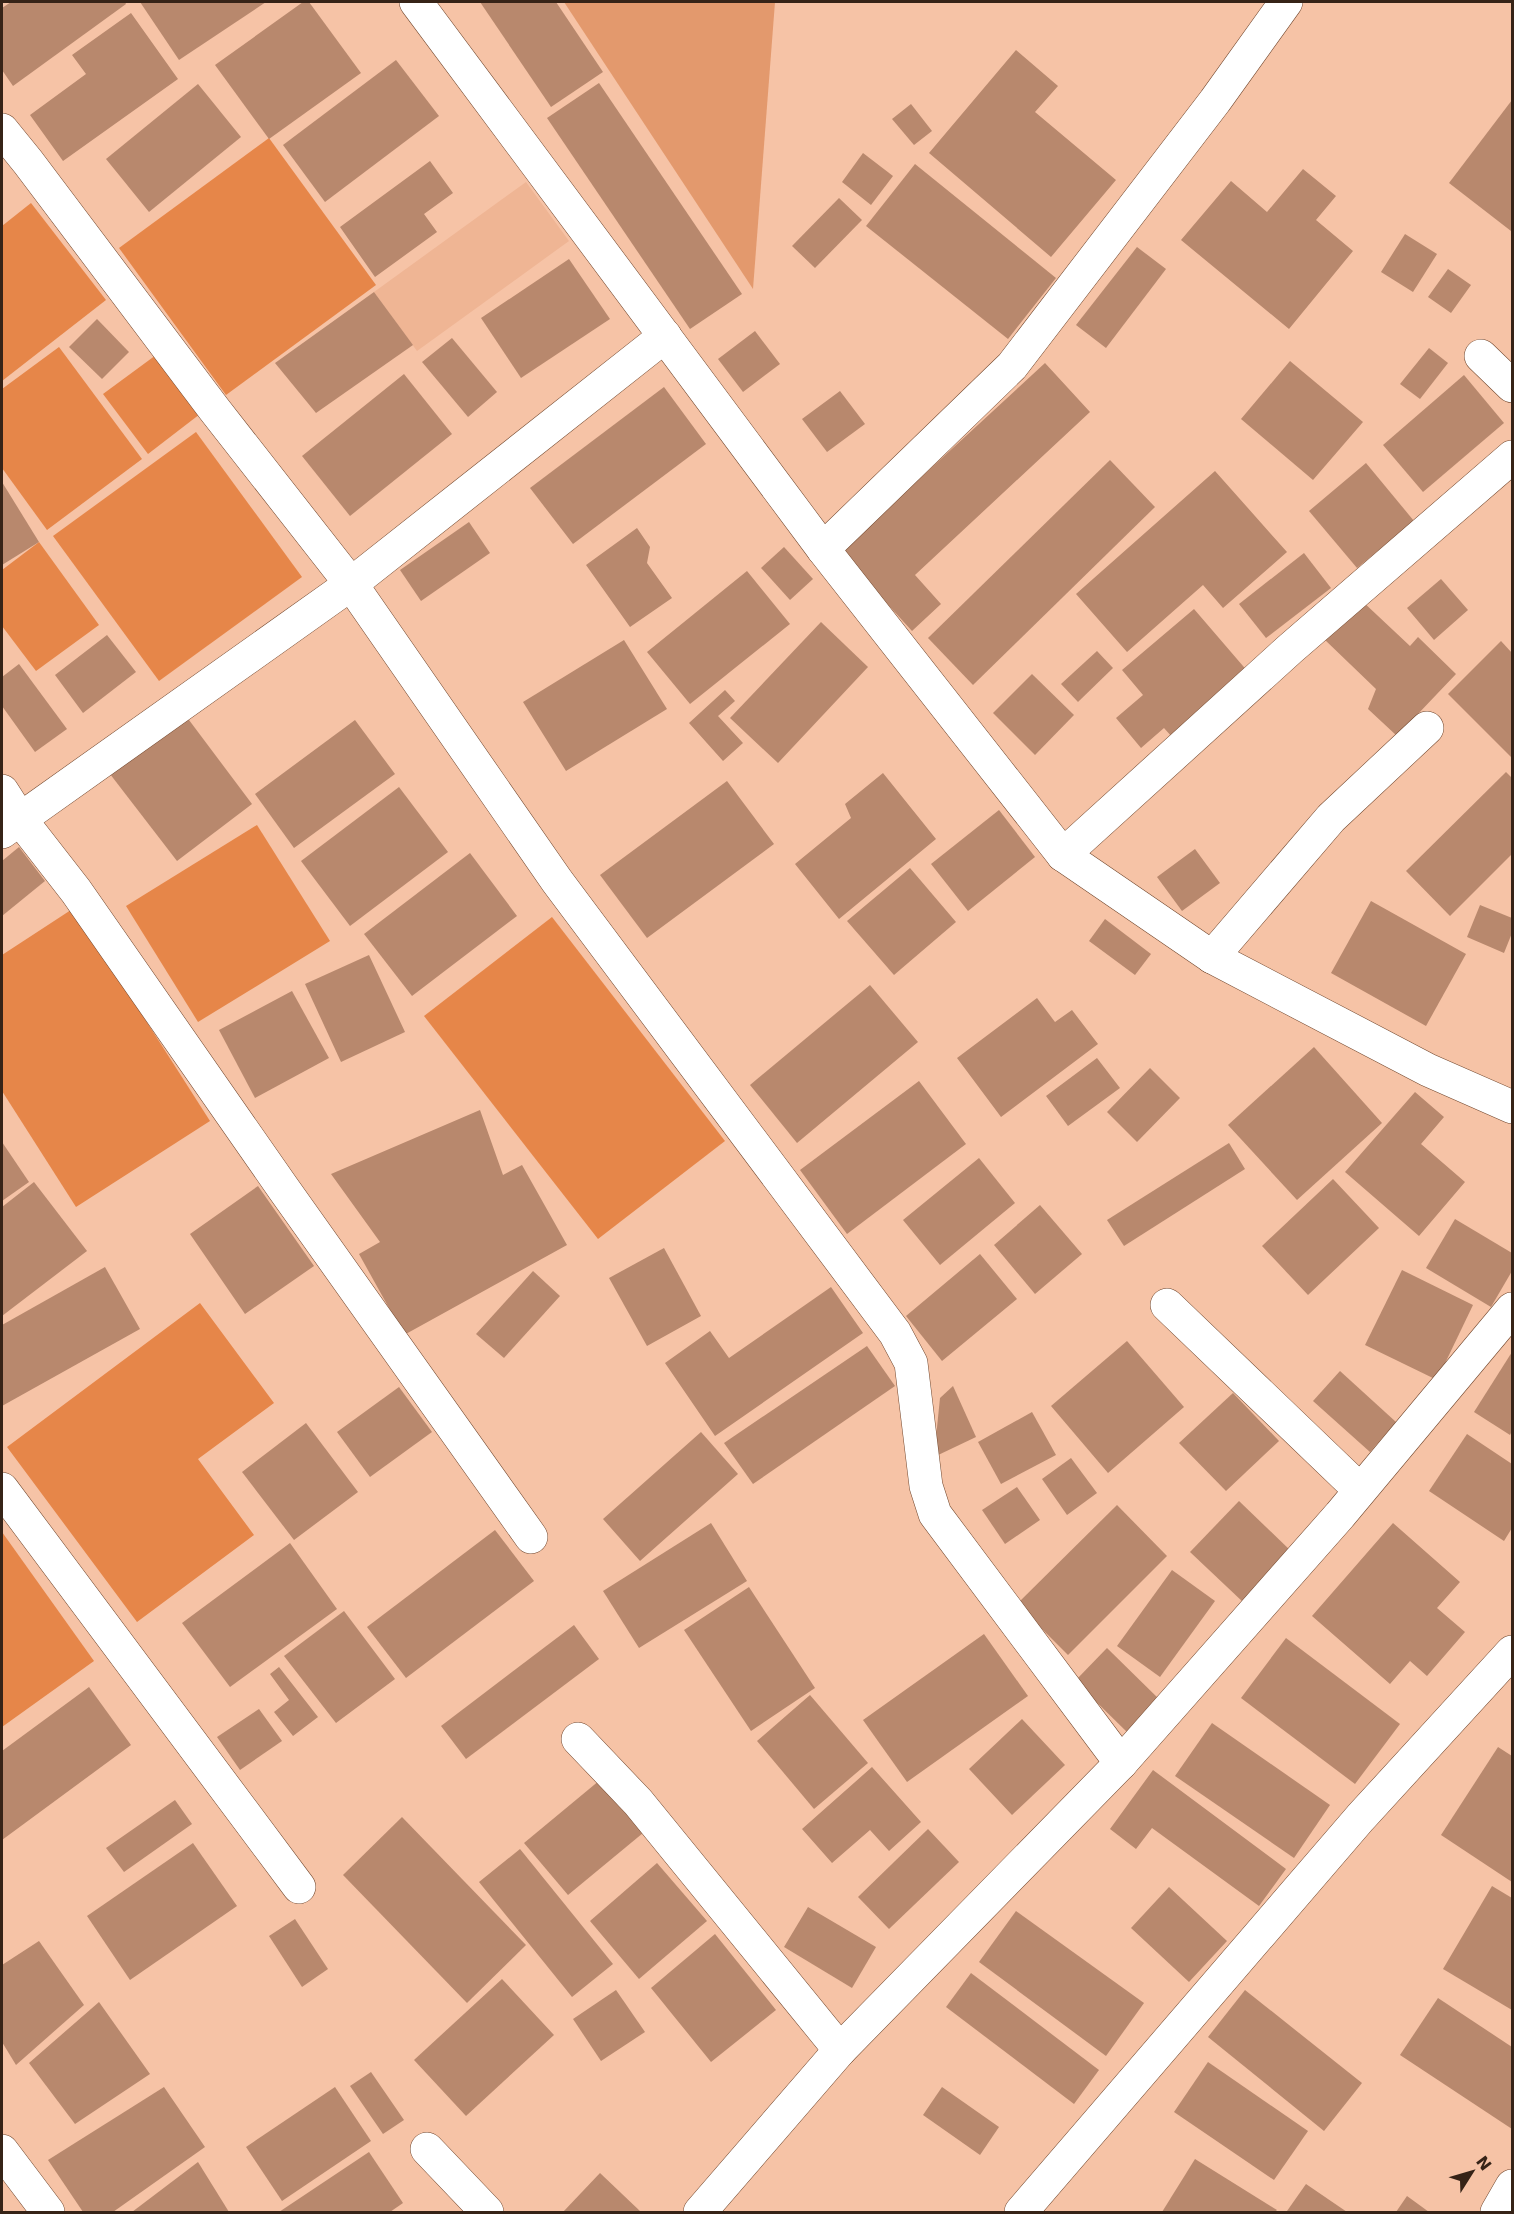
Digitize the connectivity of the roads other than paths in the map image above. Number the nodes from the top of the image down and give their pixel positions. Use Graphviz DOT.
graph roads {
  1 [pos="416,2"];
  2 [pos="1286,2"];
  3 [pos="2,130"];
  4 [pos="665,336"];
  5 [pos="1481,356"];
  6 [pos="1512,386"];
  7 [pos="1512,457"];
  8 [pos="823,549"];
  9 [pos="351,584"];
  10 [pos="1427,728"];
  11 [pos="2,791"];
  12 [pos="11,826"];
  13 [pos="1063,855"];
  14 [pos="1212,957"];
  15 [pos="1512,1107"];
  16 [pos="1167,1305"];
  17 [pos="1512,1309"];
  18 [pos="2,1489"];
  19 [pos="1360,1490"];
  20 [pos="531,1537"];
  21 [pos="1512,1652"];
  22 [pos="578,1738"];
  23 [pos="1120,1763"];
  24 [pos="299,1887"];
  25 [pos="840,2050"];
  26 [pos="427,2149"];
  27 [pos="2,2151"];
  28 [pos="1512,2186"];
  29 [pos="48,2212"];
  30 [pos="487,2212"];
  31 [pos="700,2212"];
  32 [pos="1021,2212"];
  33 [pos="1497,2212"];
  1 -- 4 [label="street"];
  2 -- 8 [label="street"];
  3 -- 9 [label="street"];
  4 -- 8 [label="street"];
  4 -- 9 [label="street"];
  5 -- 6 [label="street"];
  7 -- 13 [label="street"];
  8 -- 13 [label="street"];
  9 -- 12 [label="street"];
  9 -- 23 [label="street"];
  10 -- 14 [label="street"];
  11 -- 12 [label="street"];
  12 -- 20 [label="street"];
  13 -- 14 [label="street"];
  14 -- 15 [label="street"];
  16 -- 19 [label="street"];
  17 -- 19 [label="street"];
  18 -- 24 [label="street"];
  19 -- 23 [label="street"];
  21 -- 32 [label="street"];
  22 -- 25 [label="street"];
  23 -- 25 [label="street"];
  25 -- 31 [label="street"];
  26 -- 30 [label="street"];
  27 -- 29 [label="street"];
  28 -- 33 [label="street"];
}
